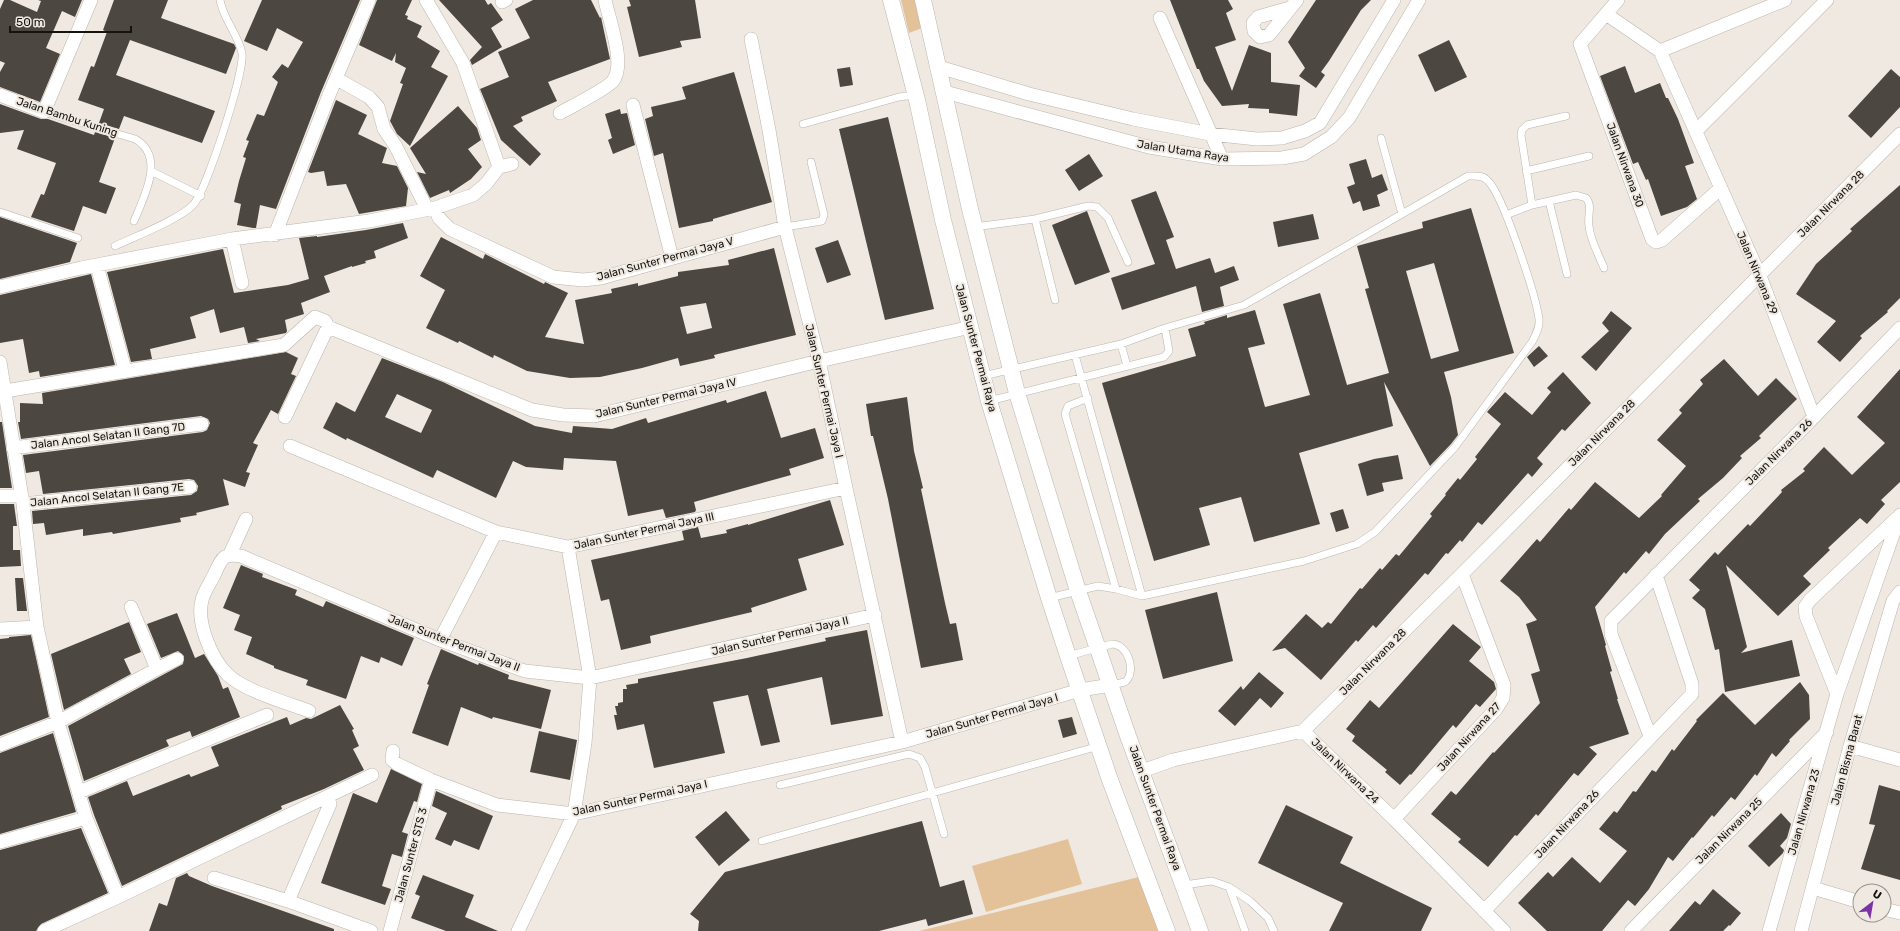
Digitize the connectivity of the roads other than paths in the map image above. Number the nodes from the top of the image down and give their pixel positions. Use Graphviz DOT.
graph roads {
  1 [pos="91,0"];
  2 [pos="220,0"];
  3 [pos="369,0"];
  4 [pos="426,0"];
  5 [pos="604,0"];
  6 [pos="892,0"];
  7 [pos="923,0"];
  8 [pos="1394,0"];
  9 [pos="1419,0"];
  10 [pos="1618,0"];
  11 [pos="1785,0"];
  12 [pos="1828,0"];
  13 [pos="1606,14"];
  14 [pos="1160,18"];
  15 [pos="751,39"];
  16 [pos="1660,51"];
  17 [pos="938,67"];
  18 [pos="337,79"];
  19 [pos="945,92"];
  20 [pos="0,95"];
  21 [pos="915,95"];
  22 [pos="633,105"];
  23 [pos="44,112"];
  24 [pos="560,113"];
  25 [pos="1566,116"];
  26 [pos="803,124"];
  27 [pos="1696,131"];
  28 [pos="1210,134"];
  29 [pos="1900,134"];
  30 [pos="1380,138"];
  31 [pos="1589,156"];
  32 [pos="1222,159"];
  33 [pos="811,162"];
  34 [pos="512,164"];
  35 [pos="498,167"];
  36 [pos="1526,171"];
  37 [pos="151,172"];
  38 [pos="1721,188"];
  39 [pos="200,196"];
  40 [pos="1550,201"];
  41 [pos="1532,205"];
  42 [pos="0,212"];
  43 [pos="433,212"];
  44 [pos="1402,214"];
  45 [pos="1506,215"];
  46 [pos="1035,219"];
  47 [pos="134,221"];
  48 [pos="785,227"];
  49 [pos="974,227"];
  50 [pos="275,235"];
  51 [pos="78,238"];
  52 [pos="232,239"];
  53 [pos="115,246"];
  54 [pos="672,258"];
  55 [pos="1128,262"];
  56 [pos="97,266"];
  57 [pos="1604,268"];
  58 [pos="1567,274"];
  59 [pos="1760,276"];
  60 [pos="242,283"];
  61 [pos="0,287"];
  62 [pos="1055,300"];
  63 [pos="328,327"];
  64 [pos="970,327"];
  65 [pos="1165,328"];
  66 [pos="1900,328"];
  67 [pos="1121,344"];
  68 [pos="1075,355"];
  69 [pos="819,361"];
  70 [pos="0,362"];
  71 [pos="1127,366"];
  72 [pos="125,370"];
  73 [pos="1011,370"];
  74 [pos="983,376"];
  75 [pos="1082,377"];
  76 [pos="5,390"];
  77 [pos="1017,393"];
  78 [pos="1088,398"];
  79 [pos="989,401"];
  80 [pos="4,416"];
  81 [pos="285,417"];
  82 [pos="1814,417"];
  83 [pos="202,424"];
  84 [pos="290,446"];
  85 [pos="13,448"];
  86 [pos="190,487"];
  87 [pos="846,488"];
  88 [pos="0,496"];
  89 [pos="22,500"];
  90 [pos="1899,516"];
  91 [pos="246,519"];
  92 [pos="496,532"];
  93 [pos="568,547"];
  94 [pos="230,554"];
  95 [pos="1462,574"];
  96 [pos="1656,575"];
  97 [pos="1116,589"];
  98 [pos="1078,591"];
  99 [pos="1900,592"];
  100 [pos="1142,596"];
  101 [pos="1049,598"];
  102 [pos="131,607"];
  103 [pos="875,615"];
  104 [pos="37,627"];
  105 [pos="0,628"];
  106 [pos="440,640"];
  107 [pos="1098,647"];
  108 [pos="1068,656"];
  109 [pos="178,659"];
  110 [pos="156,669"];
  111 [pos="590,678"];
  112 [pos="1111,685"];
  113 [pos="1080,690"];
  114 [pos="1837,694"];
  115 [pos="309,711"];
  116 [pos="267,715"];
  117 [pos="58,722"];
  118 [pos="1303,730"];
  119 [pos="1828,731"];
  120 [pos="1650,736"];
  121 [pos="902,742"];
  122 [pos="0,745"];
  123 [pos="1099,746"];
  124 [pos="1850,746"];
  125 [pos="393,751"];
  126 [pos="1900,760"];
  127 [pos="1142,771"];
  128 [pos="372,776"];
  129 [pos="432,780"];
  130 [pos="780,786"];
  131 [pos="79,792"];
  132 [pos="931,793"];
  133 [pos="330,804"];
  134 [pos="574,814"];
  135 [pos="86,818"];
  136 [pos="1394,818"];
  137 [pos="944,834"];
  138 [pos="762,841"];
  139 [pos="0,842"];
  140 [pos="214,878"];
  141 [pos="1184,886"];
  142 [pos="1229,887"];
  143 [pos="1813,888"];
  144 [pos="118,897"];
  145 [pos="1852,900"];
  146 [pos="288,901"];
  147 [pos="1484,911"];
  148 [pos="44,931"];
  149 [pos="371,931"];
  150 [pos="390,931"];
  151 [pos="518,931"];
  152 [pos="1167,931"];
  153 [pos="1200,931"];
  154 [pos="1245,931"];
  155 [pos="1274,931"];
  156 [pos="1504,931"];
  157 [pos="1631,931"];
  158 [pos="1769,931"];
  159 [pos="1801,931"];
  1 -- 23 [label="street"];
  2 -- 39 [label="lane"];
  3 -- 18 [label="street"];
  4 -- 35 [label="street"];
  5 -- 24 [label="street"];
  6 -- 21 [label="street, Jalan Sunter Permai Raya"];
  7 -- 17 [label="street, Jalan Sunter Permai Raya"];
  8 -- 28 [label="street, Jalan Utama Raya"];
  9 -- 32 [label="street, Jalan Utama Raya"];
  10 -- 13 [label="street, Jalan Nirwana 30"];
  11 -- 16 [label="street"];
  12 -- 27 [label="street"];
  13 -- 16 [label="street"];
  13 -- 38 [label="street, Jalan Nirwana 30"];
  14 -- 28 [label="street"];
  15 -- 48 [label="street, Jalan Sunter Permai Jaya I"];
  16 -- 27 [label="street, Jalan Nirwana 29"];
  17 -- 19 [label="street, Jalan Sunter Permai Raya"];
  17 -- 28 [label="street, Jalan Utama Raya"];
  18 -- 43 [label="street"];
  18 -- 50 [label="street"];
  19 -- 32 [label="street, Jalan Utama Raya"];
  19 -- 49 [label="street, Jalan Sunter Permai Raya"];
  20 -- 23 [label="street, Jalan Bambu Kuning"];
  21 -- 26 [label="lane"];
  21 -- 64 [label="street, Jalan Sunter Permai Raya"];
  22 -- 54 [label="street"];
  23 -- 37 [label="lane, Jalan Bambu Kuning"];
  25 -- 36 [label="lane"];
  27 -- 38 [label="street, Jalan Nirwana 29"];
  28 -- 32 [label="street"];
  29 -- 59 [label="street, Jalan Nirwana 28"];
  30 -- 44 [label="lane"];
  31 -- 36 [label="lane"];
  33 -- 48 [label="lane"];
  34 -- 35 [label="street"];
  35 -- 43 [label="street"];
  36 -- 41 [label="lane"];
  37 -- 39 [label="lane"];
  37 -- 47 [label="lane"];
  38 -- 59 [label="street, Jalan Nirwana 29"];
  39 -- 53 [label="lane"];
  40 -- 41 [label="lane"];
  40 -- 57 [label="lane"];
  40 -- 58 [label="lane"];
  41 -- 45 [label="lane"];
  42 -- 51 [label="lane"];
  43 -- 50 [label="street"];
  43 -- 54 [label="street, Jalan Sunter Permai Jaya V"];
  44 -- 45 [label="lane"];
  44 -- 65 [label="lane"];
  45 -- 100 [label="lane"];
  46 -- 49 [label="lane"];
  46 -- 55 [label="lane"];
  46 -- 62 [label="lane"];
  48 -- 54 [label="street, Jalan Sunter Permai Jaya V"];
  48 -- 69 [label="street, Jalan Sunter Permai Jaya I"];
  49 -- 73 [label="street, Jalan Sunter Permai Raya"];
  50 -- 52 [label="street"];
  52 -- 56 [label="street"];
  52 -- 60 [label="street"];
  56 -- 61 [label="street"];
  56 -- 72 [label="street"];
  59 -- 82 [label="street, Jalan Nirwana 29"];
  59 -- 95 [label="street, Jalan Nirwana 28"];
  63 -- 69 [label="street, Jalan Sunter Permai Jaya IV"];
  63 -- 72 [label="street, Jalan Sunter Permai Jaya IV"];
  63 -- 81 [label="street"];
  64 -- 69 [label="street, Jalan Sunter Permai Jaya IV"];
  64 -- 74 [label="street, Jalan Sunter Permai Raya"];
  65 -- 67 [label="lane"];
  65 -- 71 [label="lane"];
  66 -- 82 [label="street, Jalan Nirwana 26"];
  67 -- 68 [label="lane"];
  67 -- 71 [label="lane"];
  68 -- 73 [label="lane"];
  68 -- 75 [label="lane"];
  69 -- 87 [label="street, Jalan Sunter Permai Jaya I"];
  70 -- 76 [label="street"];
  71 -- 75 [label="lane"];
  72 -- 76 [label="street"];
  73 -- 74 [label="lane"];
  73 -- 77 [label="street, Jalan Sunter Permai Raya"];
  74 -- 79 [label="street, Jalan Sunter Permai Raya"];
  75 -- 77 [label="lane"];
  75 -- 78 [label="lane"];
  76 -- 80 [label="street"];
  77 -- 79 [label="lane"];
  77 -- 98 [label="street, Jalan Sunter Permai Raya"];
  78 -- 97 [label="lane"];
  78 -- 100 [label="lane"];
  79 -- 101 [label="street, Jalan Sunter Permai Raya"];
  80 -- 85 [label="street"];
  82 -- 96 [label="street, Jalan Nirwana 26"];
  83 -- 85 [label="street, Jalan Ancol Selatan II Gang 7D"];
  84 -- 92 [label="street, Jalan Sunter Permai Jaya III"];
  85 -- 89 [label="street"];
  86 -- 89 [label="street, Jalan Ancol Selatan II Gang 7E"];
  87 -- 93 [label="street, Jalan Sunter Permai Jaya III"];
  87 -- 103 [label="street, Jalan Sunter Permai Jaya I"];
  88 -- 89 [label="street, Jalan Ancol Selatan II Gang 7E"];
  89 -- 104 [label="street"];
  90 -- 114 [label="street, Jalan Nirwana 23"];
  90 -- 114 [label="street, Jalan Nirwana 23"];
  91 -- 94 [label="street"];
  92 -- 93 [label="street, Jalan Sunter Permai Jaya III"];
  92 -- 106 [label="street"];
  93 -- 111 [label="street"];
  94 -- 106 [label="street, Jalan Sunter Permai Jaya II"];
  94 -- 115 [label="street"];
  95 -- 118 [label="street, Jalan Nirwana 28"];
  95 -- 136 [label="street, Jalan Nirwana 27"];
  96 -- 120 [label="street, Jalan Nirwana 26"];
  96 -- 120 [label="street, Jalan Nirwana 26"];
  97 -- 98 [label="lane"];
  97 -- 100 [label="lane"];
  98 -- 101 [label="lane"];
  98 -- 107 [label="street, Jalan Sunter Permai Raya"];
  99 -- 124 [label="street, Jalan Bisma Barat"];
  101 -- 108 [label="street, Jalan Sunter Permai Raya"];
  102 -- 110 [label="street"];
  103 -- 111 [label="street, Jalan Sunter Permai Jaya II"];
  103 -- 121 [label="street, Jalan Sunter Permai Jaya I"];
  104 -- 105 [label="street"];
  104 -- 117 [label="street"];
  106 -- 111 [label="street, Jalan Sunter Permai Jaya II"];
  107 -- 108 [label="lane"];
  107 -- 112 [label="street, Jalan Sunter Permai Raya"];
  107 -- 112 [label="lane"];
  108 -- 113 [label="street, Jalan Sunter Permai Raya"];
  109 -- 110 [label="street"];
  110 -- 117 [label="street"];
  111 -- 134 [label="street"];
  112 -- 113 [label="street"];
  112 -- 127 [label="street, Jalan Sunter Permai Raya"];
  113 -- 121 [label="street, Jalan Sunter Permai Jaya I"];
  113 -- 123 [label="street, Jalan Sunter Permai Raya"];
  114 -- 119 [label="street, Jalan Nirwana 23"];
  116 -- 131 [label="street"];
  117 -- 122 [label="street"];
  117 -- 131 [label="street"];
  118 -- 127 [label="street, Jalan Nirwana 24"];
  118 -- 136 [label="street, Jalan Nirwana 24"];
  119 -- 157 [label="street, Jalan Nirwana 25"];
  119 -- 158 [label="street, Jalan Nirwana 23"];
  120 -- 147 [label="street, Jalan Nirwana 26"];
  121 -- 134 [label="street, Jalan Sunter Permai Jaya I"];
  123 -- 132 [label="lane"];
  123 -- 152 [label="street, Jalan Sunter Permai Raya"];
  124 -- 126 [label="street"];
  124 -- 143 [label="street, Jalan Bisma Barat"];
  125 -- 129 [label="street, Jalan Sunter Permai Jaya I"];
  127 -- 141 [label="street, Jalan Sunter Permai Raya"];
  128 -- 144 [label="street"];
  129 -- 134 [label="street, Jalan Sunter Permai Jaya I"];
  129 -- 150 [label="street, Jalan Sunter STS 3"];
  130 -- 132 [label="lane"];
  131 -- 135 [label="street"];
  132 -- 137 [label="lane"];
  132 -- 138 [label="lane"];
  133 -- 146 [label="street"];
  134 -- 151 [label="street"];
  135 -- 139 [label="street"];
  135 -- 144 [label="street"];
  136 -- 147 [label="street, Jalan Nirwana 24"];
  140 -- 146 [label="street"];
  141 -- 142 [label="lane"];
  141 -- 153 [label="street, Jalan Sunter Permai Raya"];
  142 -- 154 [label="lane"];
  142 -- 155 [label="lane"];
  143 -- 145 [label="street"];
  143 -- 159 [label="street, Jalan Bisma Barat"];
  144 -- 148 [label="street"];
  146 -- 149 [label="street"];
  147 -- 156 [label="street, Jalan Nirwana 24"];
}
